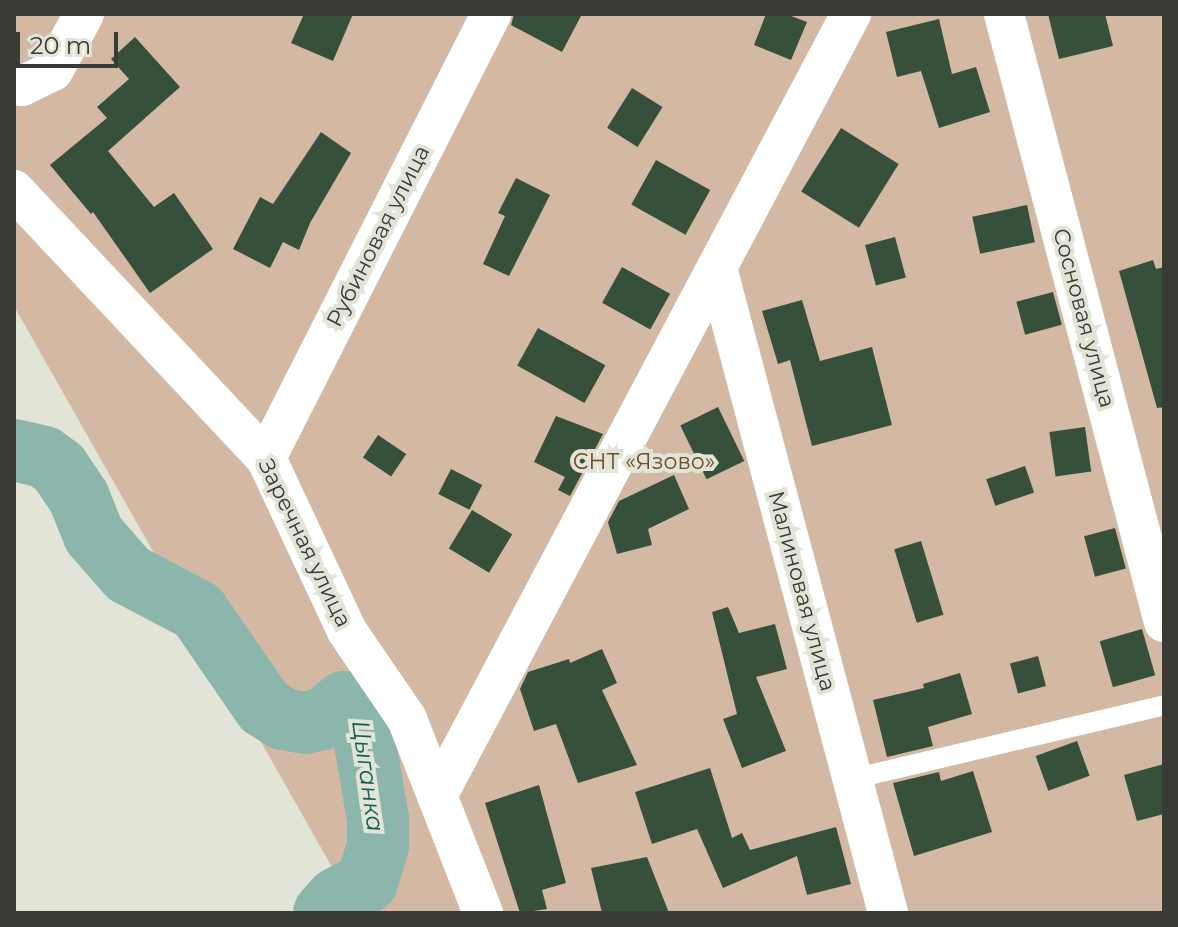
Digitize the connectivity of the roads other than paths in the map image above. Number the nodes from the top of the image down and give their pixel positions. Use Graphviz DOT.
graph roads {
  1 [pos="84,14"];
  2 [pos="491,14"];
  3 [pos="851,14"];
  4 [pos="1004,14"];
  5 [pos="14,84"];
  6 [pos="14,190"];
  7 [pos="717,268"];
  8 [pos="266,458"];
  9 [pos="1164,622"];
  10 [pos="1164,705"];
  11 [pos="852,779"];
  12 [pos="437,796"];
  13 [pos="483,913"];
  14 [pos="888,913"];
  1 -- 5 [label="street"];
  2 -- 8 [label="street, Рубиновая улица"];
  3 -- 7 [label="street"];
  4 -- 9 [label="street, Сосновая улица"];
  6 -- 8 [label="street, Заречная улица"];
  7 -- 11 [label="street, Малиновая улица"];
  7 -- 12 [label="street"];
  8 -- 12 [label="street, Заречная улица"];
  10 -- 11 [label="lane"];
  11 -- 14 [label="street, Малиновая улица"];
  12 -- 13 [label="street, Заречная улица"];
}
